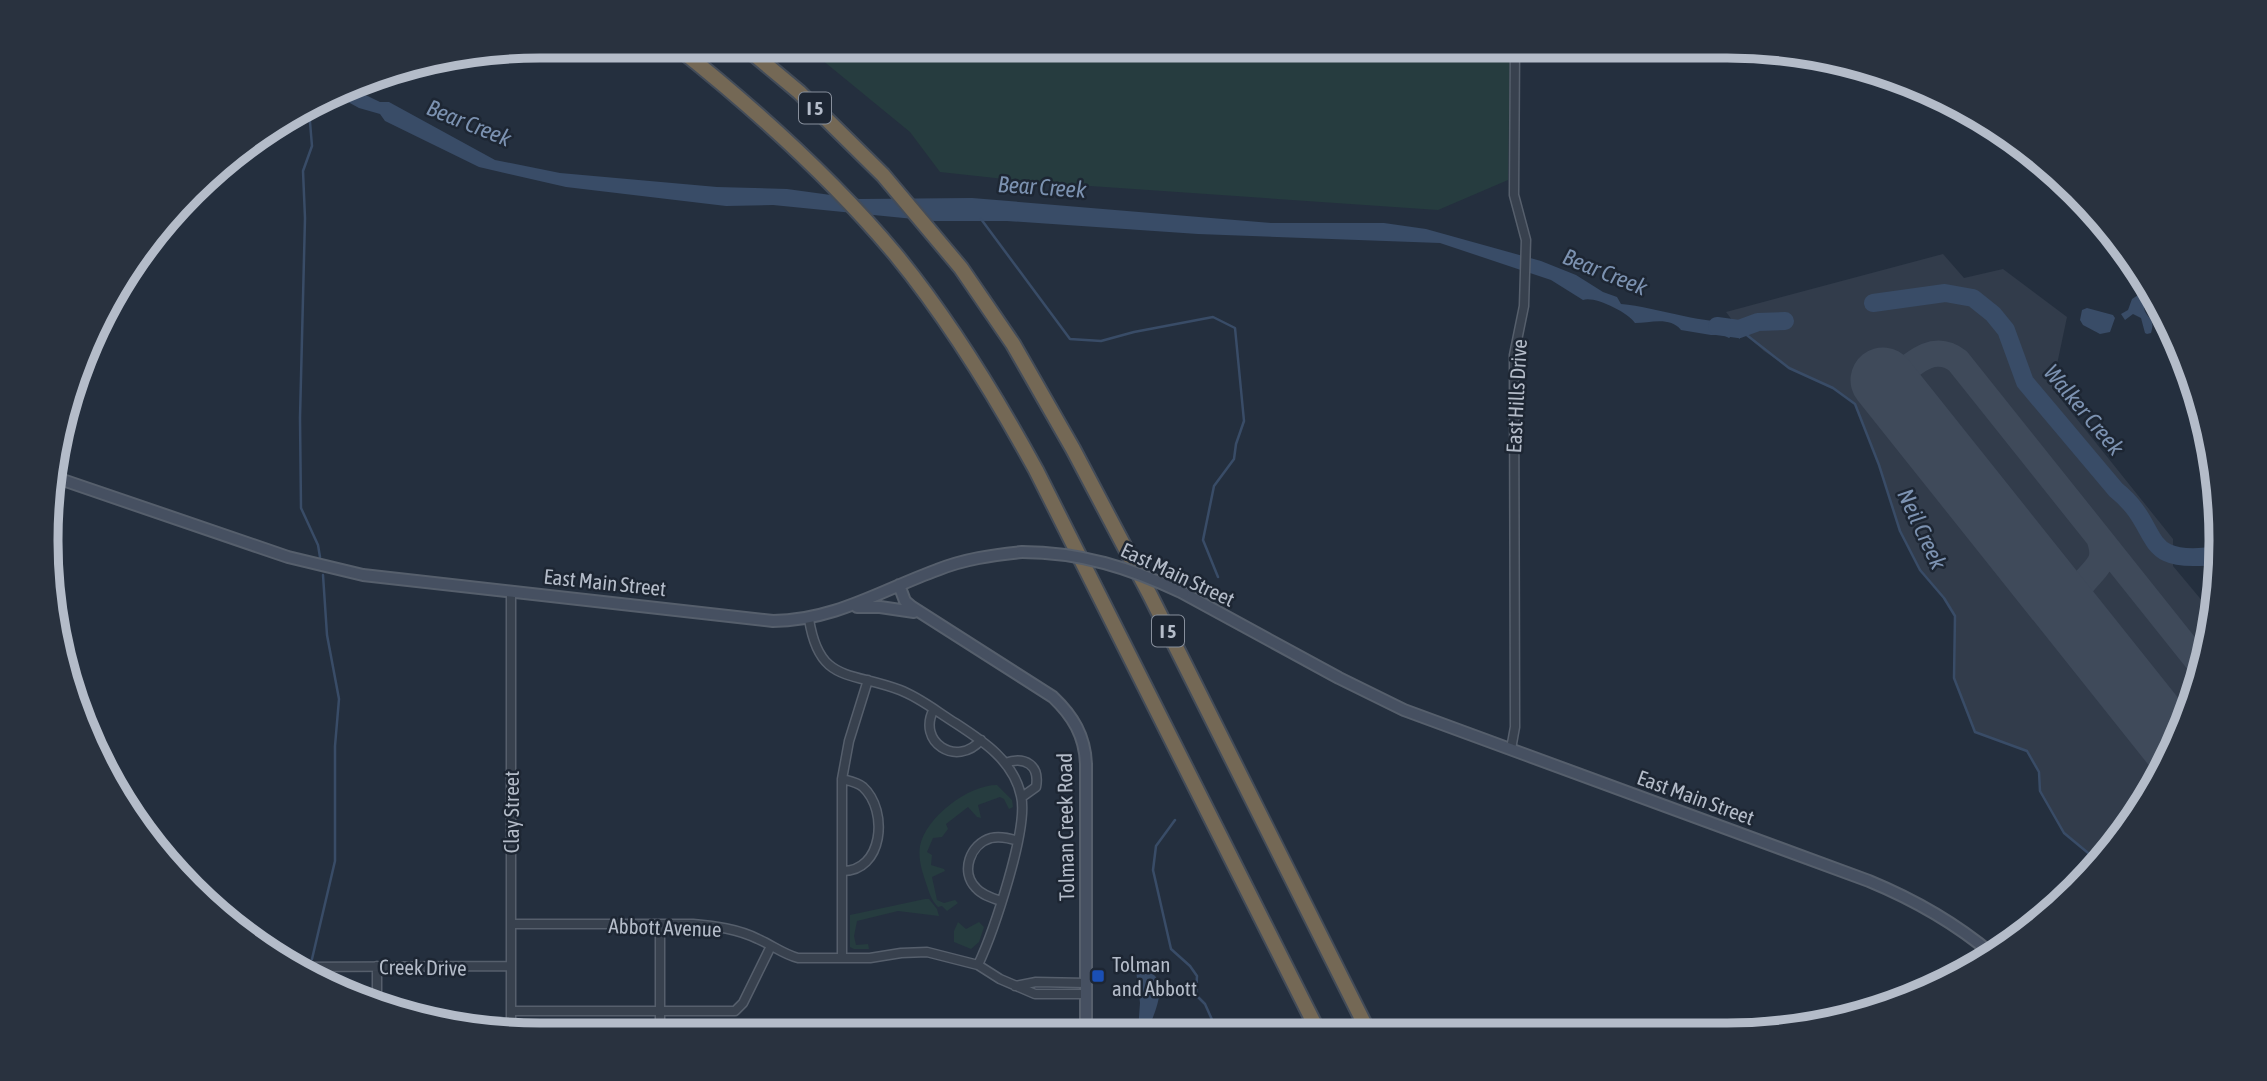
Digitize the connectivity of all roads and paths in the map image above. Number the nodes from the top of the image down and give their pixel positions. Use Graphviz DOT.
graph roads {
  1 [pos="690,58"];
  2 [pos="758,58"];
  3 [pos="1515,58"];
  4 [pos="62,480"];
  5 [pos="899,585"];
  6 [pos="511,592"];
  7 [pos="851,607"];
  8 [pos="923,614"];
  9 [pos="808,618"];
  10 [pos="868,680"];
  11 [pos="934,709"];
  12 [pos="981,740"];
  13 [pos="1511,749"];
  14 [pos="1005,763"];
  15 [pos="842,779"];
  16 [pos="1022,797"];
  17 [pos="1018,841"];
  18 [pos="842,871"];
  19 [pos="1000,901"];
  20 [pos="511,924"];
  21 [pos="660,925"];
  22 [pos="771,946"];
  23 [pos="1985,948"];
  24 [pos="842,957"];
  25 [pos="978,965"];
  26 [pos="377,966"];
  27 [pos="510,966"];
  28 [pos="314,967"];
  29 [pos="1086,988"];
  30 [pos="377,995"];
  31 [pos="511,1011"];
  32 [pos="660,1011"];
  33 [pos="511,1022"];
  34 [pos="660,1023"];
  35 [pos="1086,1023"];
  36 [pos="1314,1023"];
  37 [pos="1364,1023"];
  1 -- 36 [label="highway, I 5"];
  2 -- 37 [label="highway, I 5"];
  3 -- 13 [label="street, East Hills Drive"];
  4 -- 6 [label="street, East Main Street"];
  5 -- 7 [label="street, East Main Street"];
  5 -- 8 [label="street, Tolman Creek Road"];
  5 -- 13 [label="street, East Main Street, bridge"];
  6 -- 9 [label="street, East Main Street"];
  6 -- 20 [label="street, Clay Street"];
  7 -- 8 [label="street"];
  7 -- 9 [label="street, East Main Street"];
  8 -- 29 [label="street, Tolman Creek Road"];
  9 -- 10 [label="street"];
  10 -- 11 [label="street"];
  10 -- 15 [label="street"];
  11 -- 12 [label="street"];
  11 -- 12 [label="street"];
  12 -- 14 [label="street"];
  13 -- 23 [label="street, East Main Street"];
  14 -- 16 [label="street"];
  14 -- 16 [label="street"];
  15 -- 18 [label="street"];
  15 -- 18 [label="street"];
  16 -- 17 [label="street"];
  17 -- 19 [label="street"];
  17 -- 19 [label="street"];
  18 -- 24 [label="street"];
  19 -- 25 [label="street"];
  20 -- 21 [label="street, Abbott Avenue"];
  20 -- 27 [label="street, Clay Street"];
  21 -- 22 [label="street, Abbott Avenue"];
  21 -- 32 [label="street"];
  22 -- 24 [label="street, Abbott Avenue"];
  22 -- 32 [label="street"];
  24 -- 25 [label="street, Abbott Avenue"];
  25 -- 29 [label="street, Abbott Avenue"];
  26 -- 27 [label="street, Creek Drive"];
  26 -- 28 [label="street, Creek Drive"];
  26 -- 30 [label="street"];
  27 -- 31 [label="street, Clay Street"];
  29 -- 35 [label="street, Tolman Creek Road"];
  31 -- 32 [label="street"];
  31 -- 33 [label="street, Clay Street"];
  32 -- 34 [label="street"];
}
